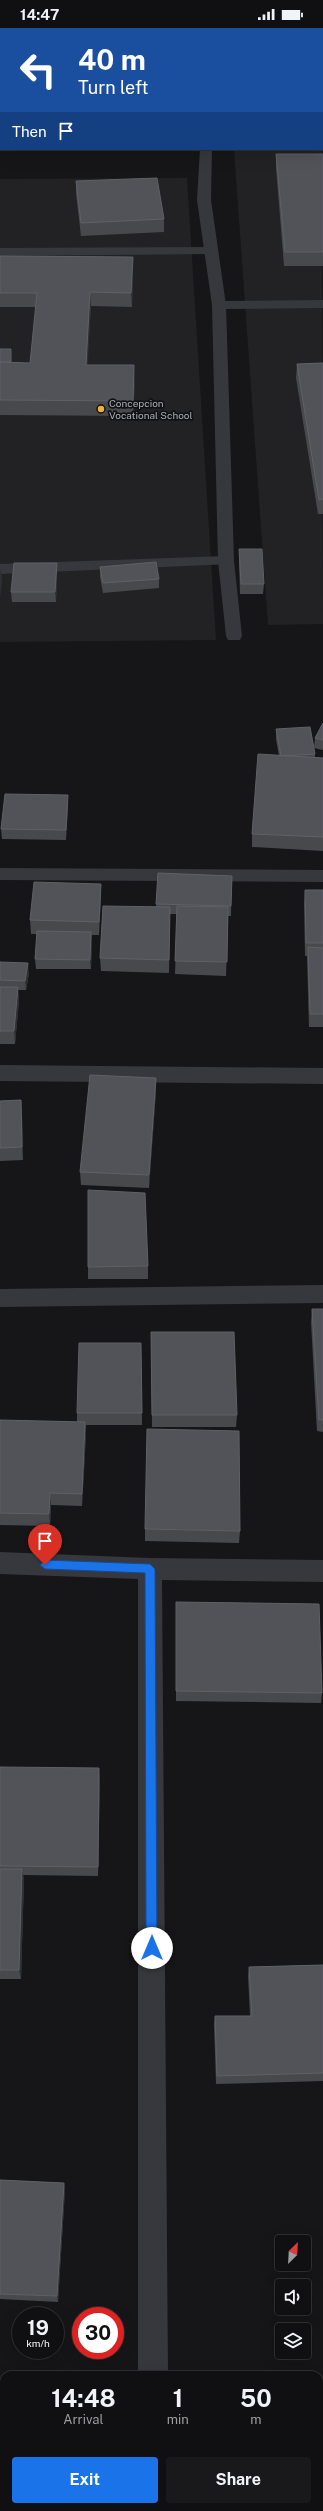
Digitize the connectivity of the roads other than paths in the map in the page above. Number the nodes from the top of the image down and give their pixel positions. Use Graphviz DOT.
graph roads {
  1 [pos="206,150"];
  2 [pos="211,251"];
  3 [pos="0,252"];
  4 [pos="323,304"];
  5 [pos="219,305"];
  6 [pos="226,561"];
  7 [pos="0,569"];
  8 [pos="234,636"];
  9 [pos="0,874"];
  10 [pos="323,876"];
  11 [pos="0,1073"];
  12 [pos="323,1076"];
  13 [pos="323,1294"];
  14 [pos="0,1298"];
  15 [pos="0,1563"];
  16 [pos="150,1569"];
  17 [pos="323,1571"];
  18 [pos="153,2371"];
  1 -- 2 [label="street"];
  2 -- 3 [label="street"];
  2 -- 5 [label="street"];
  4 -- 5 [label="street"];
  5 -- 6 [label="street"];
  6 -- 7 [label="street"];
  6 -- 8 [label="street"];
  9 -- 10 [label="street"];
  11 -- 12 [label="street"];
  13 -- 14 [label="street"];
  15 -- 16 [label="street"];
  16 -- 17 [label="street"];
  16 -- 18 [label="street"];
}
